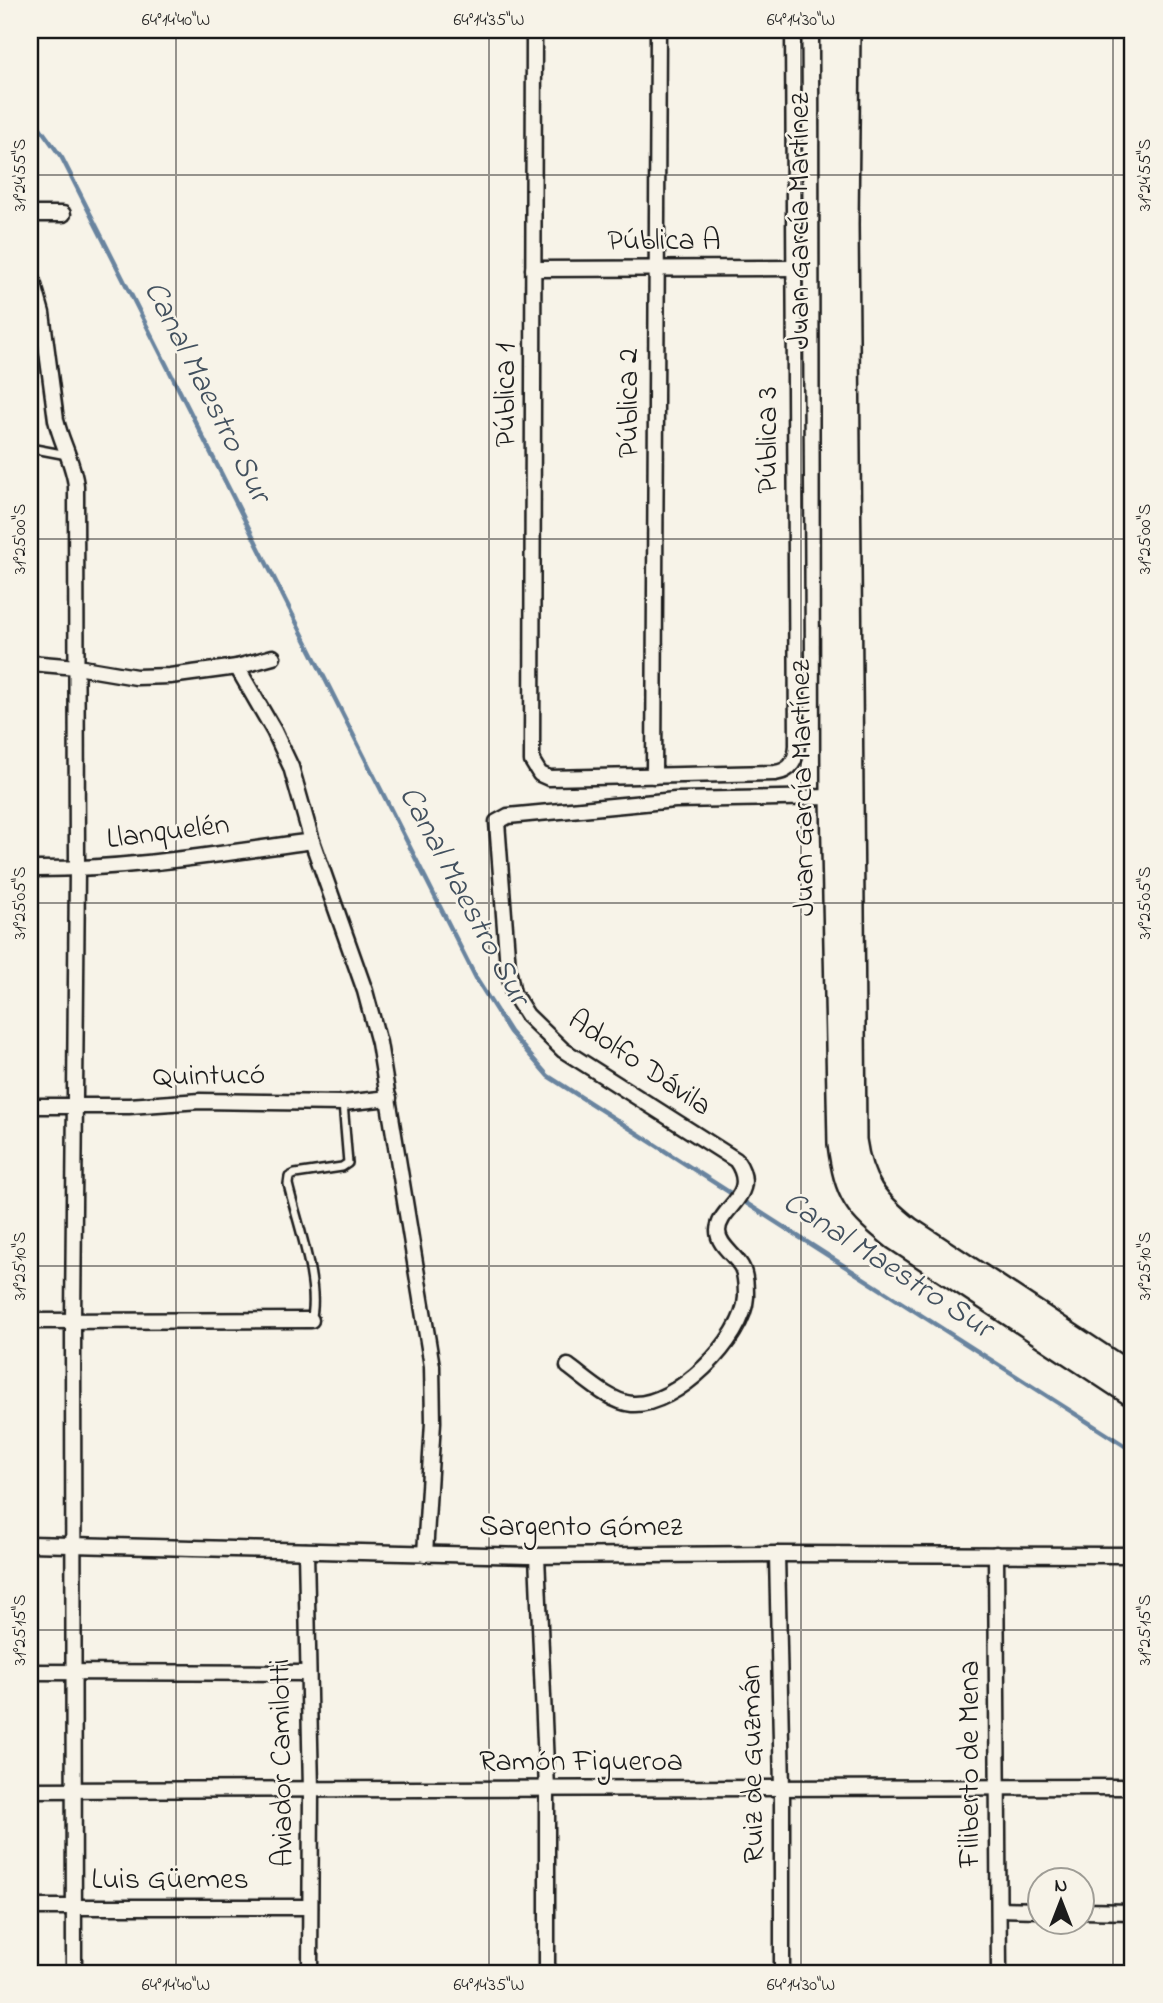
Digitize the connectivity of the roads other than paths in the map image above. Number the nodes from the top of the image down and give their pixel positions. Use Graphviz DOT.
graph roads {
  1 [pos="534,30"];
  2 [pos="658,30"];
  3 [pos="793,30"];
  4 [pos="831,30"];
  5 [pos="849,30"];
  6 [pos="30,214"];
  7 [pos="64,214"];
  8 [pos="657,268"];
  9 [pos="794,268"];
  10 [pos="533,269"];
  11 [pos="30,271"];
  12 [pos="30,448"];
  13 [pos="67,455"];
  14 [pos="273,657"];
  15 [pos="30,663"];
  16 [pos="77,667"];
  17 [pos="237,667"];
  18 [pos="654,776"];
  19 [pos="832,797"];
  20 [pos="312,841"];
  21 [pos="30,869"];
  22 [pos="77,869"];
  23 [pos="389,1098"];
  24 [pos="344,1103"];
  25 [pos="30,1106"];
  26 [pos="75,1106"];
  27 [pos="73,1320"];
  28 [pos="311,1320"];
  29 [pos="30,1321"];
  30 [pos="568,1366"];
  31 [pos="1133,1376"];
  32 [pos="1133,1396"];
  33 [pos="30,1544"];
  34 [pos="74,1544"];
  35 [pos="306,1551"];
  36 [pos="425,1553"];
  37 [pos="996,1553"];
  38 [pos="777,1554"];
  39 [pos="1133,1555"];
  40 [pos="537,1556"];
  41 [pos="30,1672"];
  42 [pos="72,1672"];
  43 [pos="308,1672"];
  44 [pos="1133,1787"];
  45 [pos="782,1788"];
  46 [pos="996,1788"];
  47 [pos="547,1789"];
  48 [pos="30,1790"];
  49 [pos="74,1790"];
  50 [pos="311,1790"];
  51 [pos="30,1907"];
  52 [pos="74,1907"];
  53 [pos="310,1907"];
  54 [pos="999,1909"];
  55 [pos="1026,1910"];
  56 [pos="1096,1911"];
  57 [pos="1133,1912"];
  58 [pos="74,1973"];
  59 [pos="310,1973"];
  60 [pos="547,1973"];
  61 [pos="782,1973"];
  62 [pos="999,1973"];
  1 -- 10 [label="street, Pública 1"];
  2 -- 8 [label="street, Pública 2"];
  3 -- 9 [label="street, Pública 3"];
  4 -- 19 [label="main road, Juan García Martínez"];
  5 -- 31 [label="main road, Juan García Martínez"];
  6 -- 7 [label="street"];
  8 -- 9 [label="street, Pública A"];
  8 -- 10 [label="street, Pública A"];
  8 -- 18 [label="street, Pública 2"];
  9 -- 18 [label="street, Pública 3"];
  10 -- 18 [label="street, Pública 1"];
  11 -- 13 [label="street"];
  12 -- 13 [label="lane"];
  13 -- 16 [label="street"];
  14 -- 17 [label="street"];
  15 -- 16 [label="street"];
  16 -- 17 [label="street"];
  16 -- 22 [label="street"];
  17 -- 20 [label="street"];
  19 -- 30 [label="street, Adolfo Dávila"];
  19 -- 32 [label="main road, Juan García Martínez"];
  20 -- 22 [label="street, Llanquelén"];
  20 -- 23 [label="street"];
  21 -- 22 [label="street, Llanquelén"];
  22 -- 26 [label="street"];
  23 -- 24 [label="street, Quintucó"];
  23 -- 36 [label="street"];
  24 -- 26 [label="street, Quintucó"];
  24 -- 28 [label="lane"];
  25 -- 26 [label="street, Quintucó"];
  26 -- 27 [label="street"];
  27 -- 28 [label="street"];
  27 -- 29 [label="street"];
  27 -- 34 [label="street"];
  33 -- 34 [label="street, Sargento Gómez"];
  34 -- 35 [label="street, Sargento Gómez"];
  34 -- 42 [label="street"];
  35 -- 36 [label="street, Sargento Gómez"];
  35 -- 43 [label="street, Aviador Camilotti"];
  36 -- 40 [label="street, Sargento Gómez"];
  37 -- 38 [label="street, Sargento Gómez"];
  37 -- 39 [label="street, Sargento Gómez"];
  37 -- 46 [label="street, Filiberto de Mena"];
  38 -- 40 [label="street, Sargento Gómez"];
  38 -- 45 [label="street, Ruiz de Guzmán"];
  40 -- 47 [label="street"];
  41 -- 42 [label="street"];
  42 -- 43 [label="street"];
  42 -- 49 [label="street"];
  43 -- 50 [label="street, Aviador Camilotti"];
  44 -- 46 [label="street, Ramón Figueroa"];
  45 -- 46 [label="street, Ramón Figueroa"];
  45 -- 47 [label="street, Ramón Figueroa"];
  45 -- 61 [label="street, Ruiz de Guzmán"];
  46 -- 54 [label="street, Filiberto de Mena"];
  47 -- 50 [label="street, Ramón Figueroa"];
  47 -- 60 [label="street"];
  48 -- 49 [label="street, Ramón Figueroa"];
  49 -- 50 [label="street, Ramón Figueroa"];
  49 -- 52 [label="street"];
  50 -- 53 [label="street, Aviador Camilotti"];
  51 -- 52 [label="street, Luis Güemes"];
  52 -- 53 [label="street, Luis Güemes"];
  52 -- 58 [label="street"];
  53 -- 59 [label="street, Aviador Camilotti"];
  54 -- 55 [label="street"];
  54 -- 62 [label="street, Filiberto de Mena"];
  56 -- 57 [label="street"];
}
